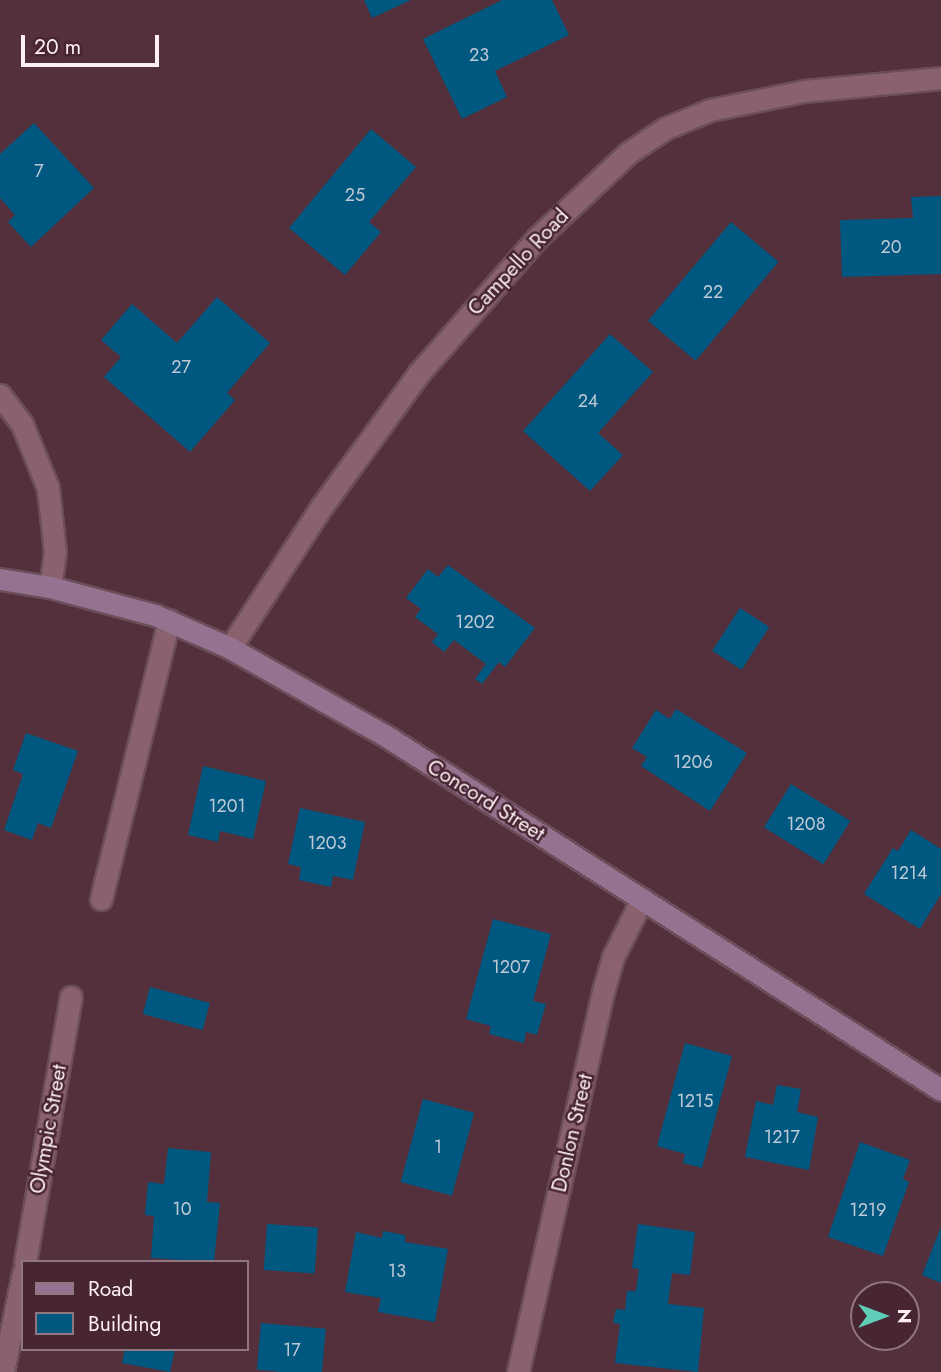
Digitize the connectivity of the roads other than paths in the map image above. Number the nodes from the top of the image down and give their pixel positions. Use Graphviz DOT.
graph roads {
  1 [pos="941,79"];
  2 [pos="0,395"];
  3 [pos="0,579"];
  4 [pos="50,587"];
  5 [pos="169,620"];
  6 [pos="230,648"];
  7 [pos="101,899"];
  8 [pos="642,899"];
  9 [pos="71,997"];
  10 [pos="941,1090"];
  11 [pos="25,1260"];
  12 [pos="21,1283"];
  13 [pos="3,1372"];
  14 [pos="518,1372"];
  1 -- 6 [label="street, Campello Road"];
  2 -- 4 [label="street"];
  3 -- 4 [label="main road, Concord Street"];
  4 -- 5 [label="main road, Concord Street"];
  5 -- 6 [label="main road, Concord Street"];
  5 -- 7 [label="street"];
  6 -- 8 [label="main road, Concord Street"];
  8 -- 10 [label="main road, Concord Street"];
  8 -- 14 [label="street, Donlon Street"];
  9 -- 11 [label="street, Olympic Street"];
  12 -- 13 [label="street"];
}
